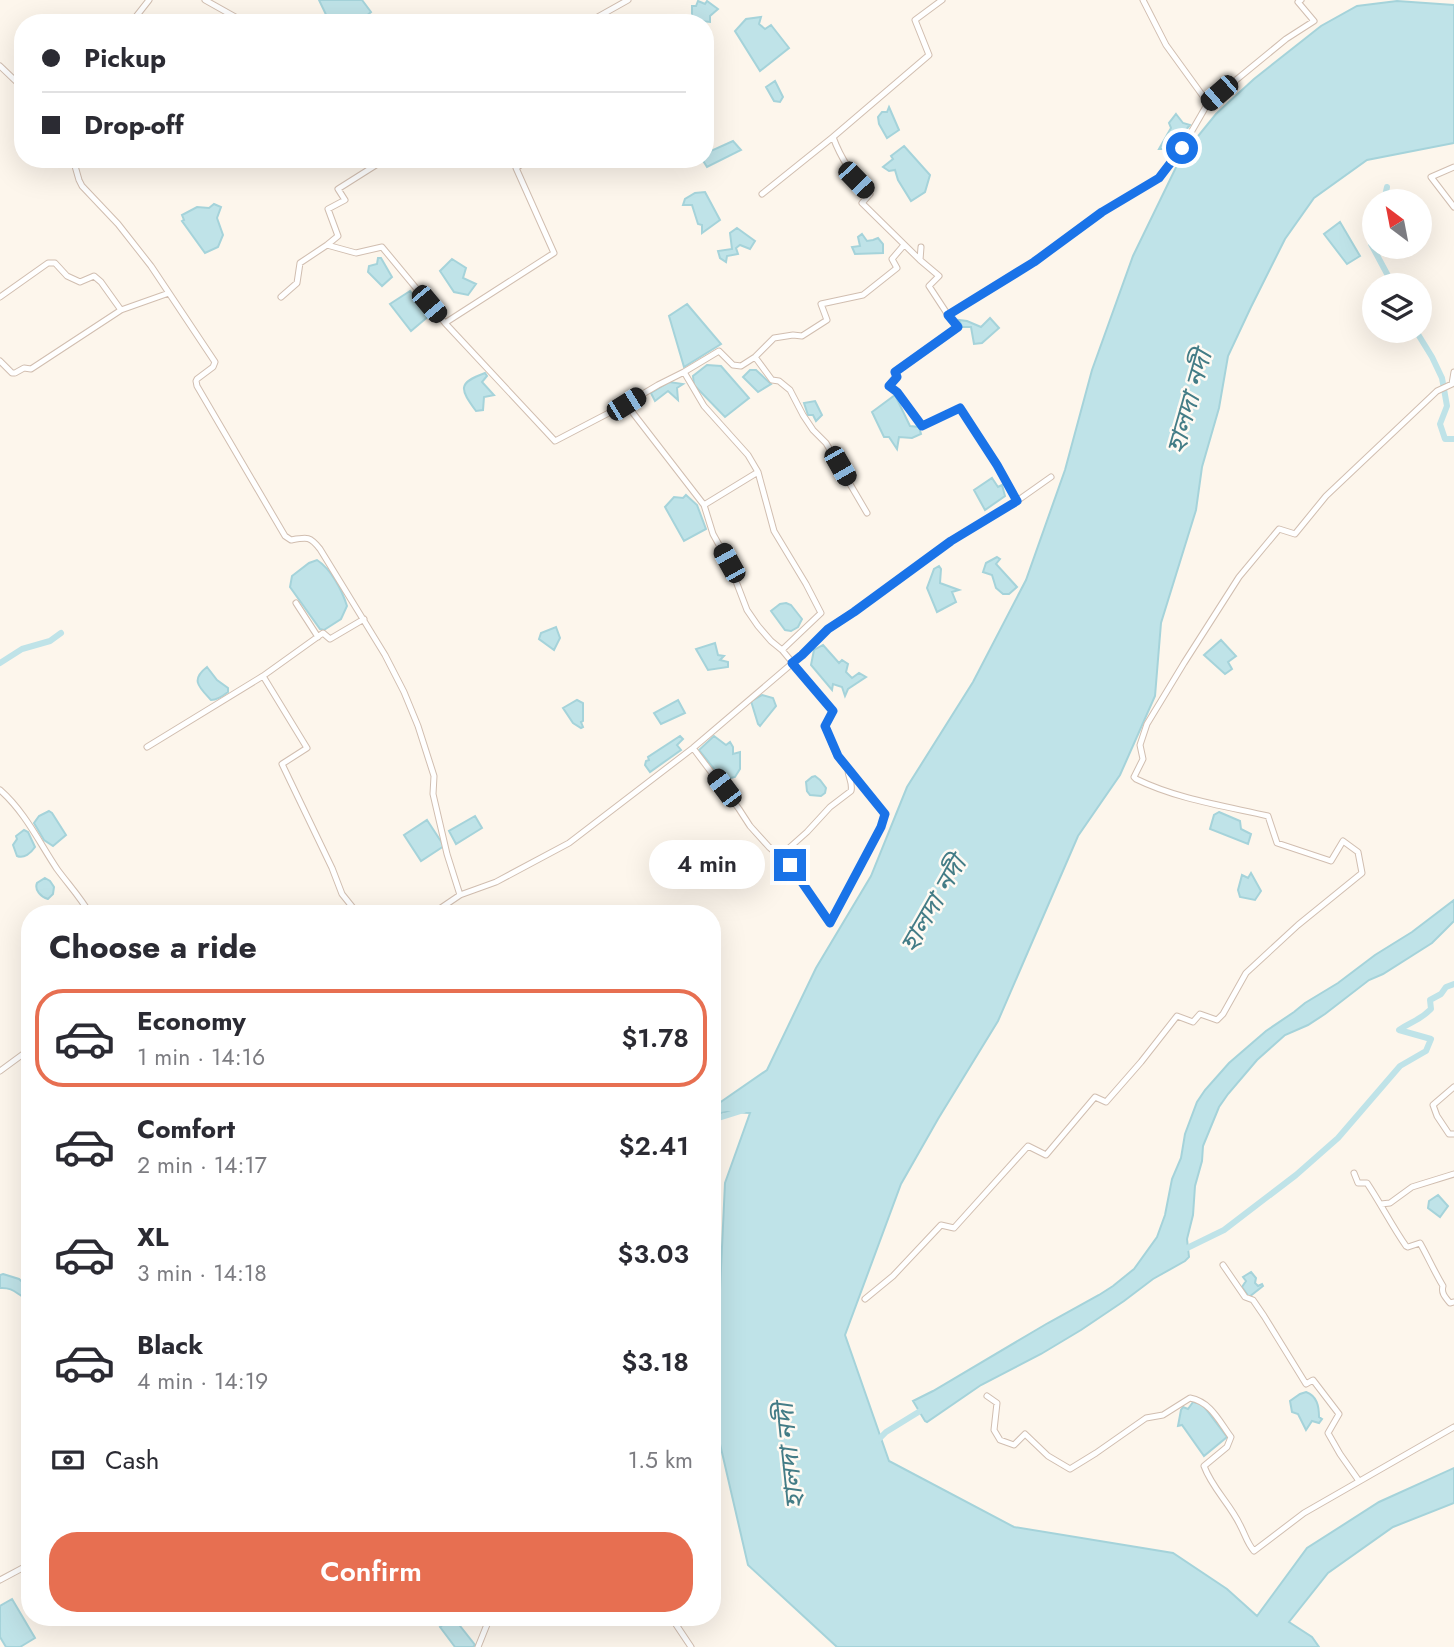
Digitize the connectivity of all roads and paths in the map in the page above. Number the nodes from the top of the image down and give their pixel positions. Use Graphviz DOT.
graph roads {
  1 [pos="149,0"];
  2 [pos="205,0"];
  3 [pos="628,0"];
  4 [pos="942,0"];
  5 [pos="1143,0"];
  6 [pos="1301,0"];
  7 [pos="138,14"];
  8 [pos="230,14"];
  9 [pos="603,14"];
  10 [pos="0,66"];
  11 [pos="14,79"];
  12 [pos="1208,103"];
  13 [pos="833,137"];
  14 [pos="1454,167"];
  15 [pos="76,168"];
  16 [pos="371,168"];
  17 [pos="516,168"];
  18 [pos="762,194"];
  19 [pos="1454,207"];
  20 [pos="904,245"];
  21 [pos="327,246"];
  22 [pos="921,247"];
  23 [pos="920,260"];
  24 [pos="169,293"];
  25 [pos="0,297"];
  26 [pos="281,297"];
  27 [pos="121,310"];
  28 [pos="948,315"];
  29 [pos="445,323"];
  30 [pos="755,357"];
  31 [pos="0,361"];
  32 [pos="684,372"];
  33 [pos="1454,372"];
  34 [pos="626,404"];
  35 [pos="758,472"];
  36 [pos="1051,477"];
  37 [pos="1017,501"];
  38 [pos="704,505"];
  39 [pos="867,513"];
  40 [pos="296,603"];
  41 [pos="364,619"];
  42 [pos="318,637"];
  43 [pos="782,650"];
  44 [pos="792,663"];
  45 [pos="263,676"];
  46 [pos="146,747"];
  47 [pos="693,748"];
  48 [pos="849,769"];
  49 [pos="0,790"];
  50 [pos="780,856"];
  51 [pos="460,895"];
  52 [pos="83,905"];
  53 [pos="351,905"];
  54 [pos="445,905"];
  55 [pos="21,1056"];
  56 [pos="0,1071"];
  57 [pos="1454,1087"];
  58 [pos="1454,1134"];
  59 [pos="1354,1173"];
  60 [pos="1454,1174"];
  61 [pos="1381,1204"];
  62 [pos="1223,1265"];
  63 [pos="864,1299"];
  64 [pos="1454,1302"];
  65 [pos="987,1396"];
  66 [pos="1454,1427"];
  67 [pos="1359,1481"];
  68 [pos="21,1569"];
  69 [pos="0,1580"];
  70 [pos="486,1626"];
  71 [pos="677,1626"];
  72 [pos="478,1647"];
  73 [pos="691,1647"];
  1 -- 7 [label="street"];
  2 -- 8 [label="street"];
  3 -- 9 [label="street"];
  4 -- 13 [label="street"];
  5 -- 12 [label="street"];
  6 -- 12 [label="street"];
  10 -- 11 [label="street"];
  12 -- 28 [label="street"];
  13 -- 18 [label="street"];
  13 -- 20 [label="street"];
  14 -- 19 [label="street"];
  15 -- 24 [label="street"];
  16 -- 21 [label="street"];
  17 -- 29 [label="street"];
  20 -- 23 [label="street"];
  20 -- 30 [label="street"];
  21 -- 26 [label="street"];
  21 -- 29 [label="street"];
  22 -- 23 [label="street"];
  23 -- 28 [label="street"];
  24 -- 27 [label="street"];
  24 -- 41 [label="street"];
  25 -- 27 [label="street"];
  27 -- 31 [label="street"];
  28 -- 37 [label="street"];
  29 -- 34 [label="street"];
  30 -- 32 [label="street"];
  30 -- 39 [label="street"];
  32 -- 34 [label="street"];
  32 -- 35 [label="street"];
  33 -- 63 [label="street"];
  34 -- 38 [label="street"];
  35 -- 38 [label="street"];
  35 -- 43 [label="street"];
  36 -- 37 [label="street"];
  37 -- 44 [label="street"];
  38 -- 43 [label="street"];
  40 -- 42 [label="street"];
  41 -- 42 [label="street"];
  41 -- 51 [label="street"];
  42 -- 45 [label="street"];
  43 -- 44 [label="street"];
  44 -- 47 [label="street"];
  44 -- 48 [label="street"];
  45 -- 46 [label="street"];
  45 -- 53 [label="street"];
  47 -- 50 [label="street"];
  47 -- 51 [label="street"];
  48 -- 50 [label="street"];
  48 -- 50 [label="street"];
  49 -- 52 [label="street"];
  51 -- 54 [label="street"];
  55 -- 56 [label="street"];
  57 -- 58 [label="street"];
  59 -- 61 [label="street"];
  60 -- 61 [label="street"];
  61 -- 64 [label="street"];
  62 -- 67 [label="street"];
  65 -- 67 [label="street"];
  66 -- 67 [label="street"];
  68 -- 69 [label="street"];
  70 -- 72 [label="street"];
  71 -- 73 [label="street"];
}
